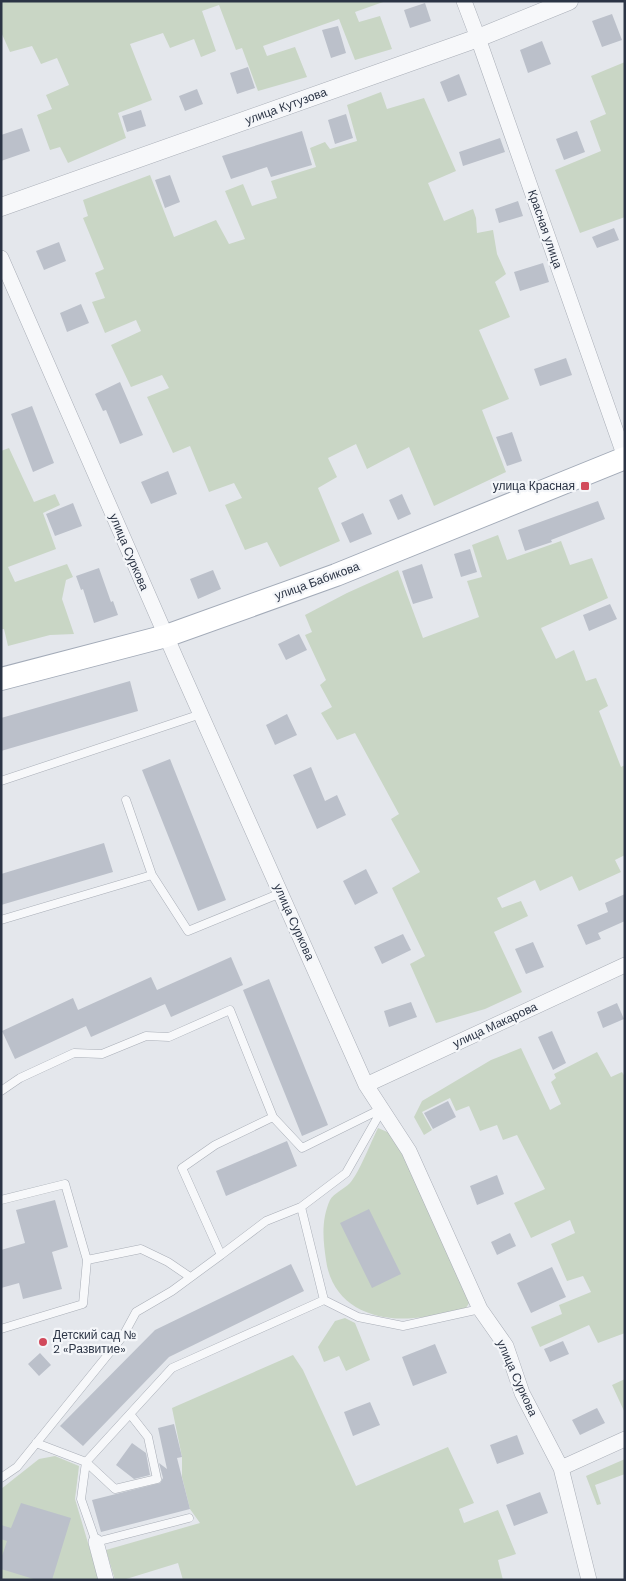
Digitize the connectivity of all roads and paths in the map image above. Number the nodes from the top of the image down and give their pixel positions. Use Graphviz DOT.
graph roads {
  1 [pos="464,1"];
  2 [pos="568,1"];
  3 [pos="478,38"];
  4 [pos="1,207"];
  5 [pos="1,258"];
  6 [pos="625,457"];
  7 [pos="166,636"];
  8 [pos="1,679"];
  9 [pos="201,714"];
  10 [pos="1,782"];
  11 [pos="126,800"];
  12 [pos="152,875"];
  13 [pos="281,893"];
  14 [pos="1,920"];
  15 [pos="625,965"];
  16 [pos="366,1085"];
  17 [pos="1,1091"];
  18 [pos="382,1108"];
  19 [pos="273,1117"];
  20 [pos="1,1200"];
  21 [pos="301,1207"];
  22 [pos="220,1255"];
  23 [pos="87,1260"];
  24 [pos="190,1277"];
  25 [pos="324,1300"];
  26 [pos="480,1309"];
  27 [pos="1,1328"];
  28 [pos="130,1414"];
  29 [pos="625,1439"];
  30 [pos="36,1443"];
  31 [pos="86,1462"];
  32 [pos="561,1468"];
  33 [pos="1,1478"];
  34 [pos="189,1518"];
  35 [pos="96,1542"];
  36 [pos="106,1580"];
  37 [pos="589,1580"];
  1 -- 3 [label="street, Красная улица"];
  2 -- 3 [label="street, улица Кутузова"];
  3 -- 4 [label="street, улица Кутузова"];
  3 -- 6 [label="street, Красная улица"];
  5 -- 7 [label="street, улица Суркова"];
  6 -- 7 [label="main road, улица Бабикова"];
  7 -- 8 [label="main road, улица Бабикова"];
  7 -- 9 [label="street, улица Суркова"];
  9 -- 10 [label="lane"];
  9 -- 13 [label="street, улица Суркова"];
  11 -- 12 [label="lane"];
  12 -- 13 [label="lane"];
  12 -- 14 [label="lane"];
  13 -- 16 [label="street, улица Суркова"];
  15 -- 16 [label="street, улица Макарова"];
  16 -- 18 [label="street, улица Суркова"];
  17 -- 19 [label="lane"];
  18 -- 19 [label="lane"];
  18 -- 21 [label="lane"];
  18 -- 26 [label="street, улица Суркова"];
  19 -- 22 [label="lane"];
  20 -- 23 [label="lane"];
  21 -- 22 [label="lane"];
  21 -- 25 [label="lane"];
  22 -- 24 [label="lane"];
  23 -- 24 [label="lane"];
  23 -- 27 [label="lane"];
  24 -- 30 [label="lane"];
  25 -- 26 [label="lane"];
  25 -- 28 [label="lane"];
  26 -- 32 [label="street, улица Суркова"];
  28 -- 31 [label="lane"];
  28 -- 31 [label="lane"];
  29 -- 32 [label="street"];
  30 -- 31 [label="lane"];
  30 -- 33 [label="lane"];
  31 -- 35 [label="lane"];
  32 -- 37 [label="street, улица Суркова"];
  34 -- 35 [label="lane"];
  35 -- 36 [label="street"];
}
